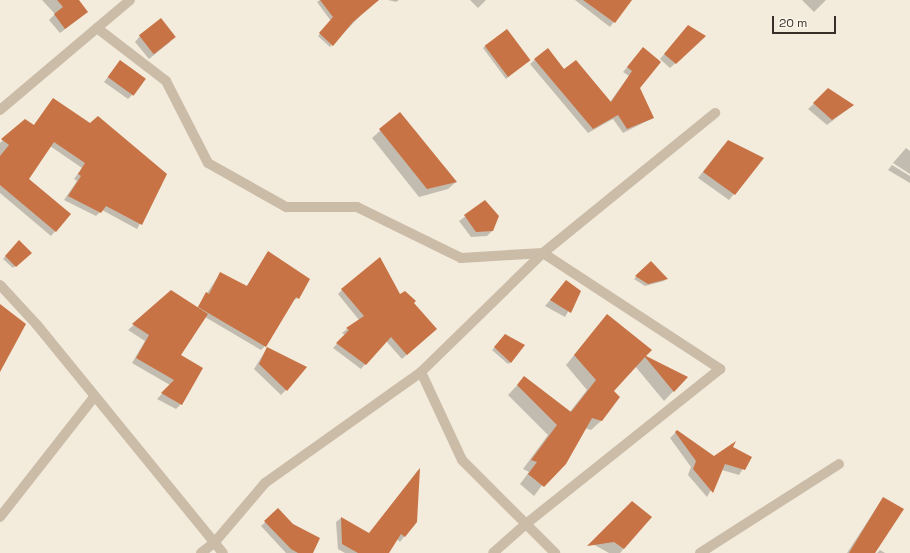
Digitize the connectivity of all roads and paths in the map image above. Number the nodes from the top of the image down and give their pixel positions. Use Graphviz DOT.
graph roads {
  1 [pos="130,0"];
  2 [pos="97,28"];
  3 [pos="0,110"];
  4 [pos="715,113"];
  5 [pos="543,253"];
  6 [pos="0,285"];
  7 [pos="421,372"];
  8 [pos="94,397"];
  9 [pos="839,464"];
  10 [pos="0,517"];
  11 [pos="527,523"];
  12 [pos="214,543"];
  13 [pos="201,553"];
  14 [pos="223,553"];
  15 [pos="493,553"];
  16 [pos="555,553"];
  17 [pos="700,553"];
  1 -- 2 [label="street"];
  2 -- 3 [label="street"];
  2 -- 5 [label="street"];
  4 -- 5 [label="street"];
  5 -- 7 [label="street"];
  5 -- 11 [label="street"];
  6 -- 8 [label="street"];
  7 -- 11 [label="street"];
  7 -- 12 [label="street"];
  8 -- 10 [label="street"];
  8 -- 12 [label="street"];
  9 -- 17 [label="street"];
  11 -- 15 [label="street"];
  11 -- 16 [label="street"];
  12 -- 13 [label="street"];
  12 -- 14 [label="street"];
}
